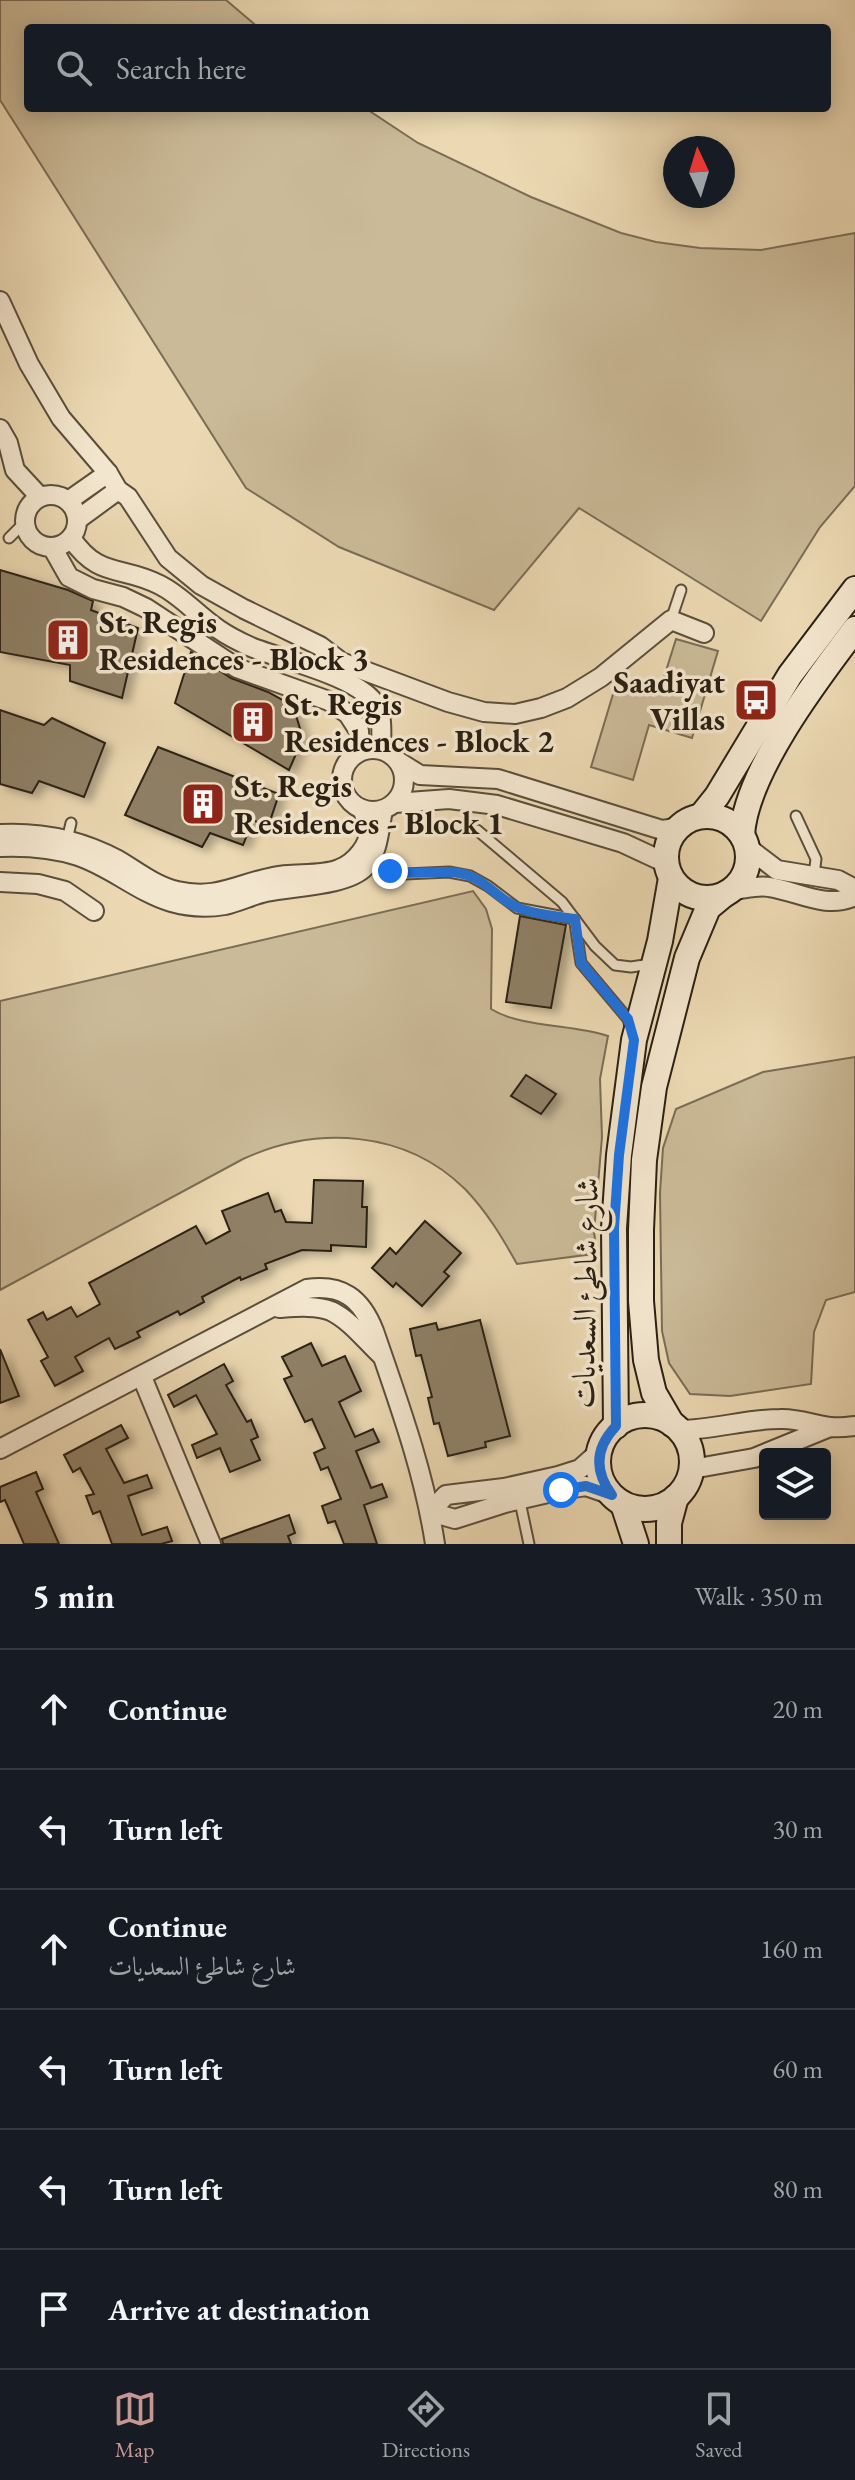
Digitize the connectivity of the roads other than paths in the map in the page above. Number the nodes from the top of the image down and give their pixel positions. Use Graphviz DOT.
graph roads {
  1 [pos="0,301"];
  2 [pos="0,429"];
  3 [pos="108,473"];
  4 [pos="118,490"];
  5 [pos="40,497"];
  6 [pos="68,501"];
  7 [pos="25,522"];
  8 [pos="74,529"];
  9 [pos="9,538"];
  10 [pos="52,547"];
  11 [pos="855,589"];
  12 [pos="681,590"];
  13 [pos="671,620"];
  14 [pos="855,629"];
  15 [pos="704,633"];
  16 [pos="381,749"];
  17 [pos="360,751"];
  18 [pos="399,762"];
  19 [pos="389,806"];
  20 [pos="362,809"];
  21 [pos="796,816"];
  22 [pos="690,821"];
  23 [pos="477,830"];
  24 [pos="0,834"];
  25 [pos="744,841"];
  26 [pos="0,847"];
  27 [pos="375,853"];
  28 [pos="669,870"];
  29 [pos="814,875"];
  30 [pos="0,882"];
  31 [pos="855,889"];
  32 [pos="728,892"];
  33 [pos="855,896"];
  34 [pos="94,911"];
  35 [pos="575,919"];
  36 [pos="654,964"];
  37 [pos="634,1040"];
  38 [pos="142,1377"];
  39 [pos="748,1422"];
  40 [pos="616,1426"];
  41 [pos="855,1426"];
  42 [pos="676,1427"];
  43 [pos="830,1427"];
  44 [pos="0,1449"];
  45 [pos="599,1452"];
  46 [pos="754,1458"];
  47 [pos="692,1469"];
  48 [pos="518,1493"];
  49 [pos="676,1497"];
  50 [pos="617,1500"];
  51 [pos="430,1512"];
  52 [pos="211,1544"];
  53 [pos="435,1544"];
  54 [pos="529,1544"];
  55 [pos="636,1544"];
  56 [pos="669,1544"];
  1 -- 3 [label="street"];
  2 -- 5 [label="street"];
  3 -- 4 [label="street"];
  3 -- 6 [label="street"];
  4 -- 8 [label="street"];
  4 -- 13 [label="street"];
  5 -- 6 [label="street"];
  5 -- 7 [label="street"];
  6 -- 8 [label="street"];
  7 -- 9 [label="lane"];
  7 -- 10 [label="street"];
  8 -- 10 [label="street"];
  8 -- 16 [label="street"];
  10 -- 17 [label="street"];
  11 -- 22 [label="street"];
  12 -- 13 [label="lane"];
  13 -- 15 [label="street"];
  14 -- 25 [label="street"];
  16 -- 17 [label="street"];
  16 -- 18 [label="street"];
  17 -- 20 [label="street"];
  18 -- 19 [label="street"];
  18 -- 22 [label="street"];
  19 -- 20 [label="street"];
  19 -- 27 [label="street"];
  19 -- 28 [label="street"];
  20 -- 24 [label="street"];
  21 -- 29 [label="lane"];
  22 -- 25 [label="street"];
  22 -- 28 [label="street"];
  23 -- 35 [label="lane"];
  25 -- 29 [label="street"];
  25 -- 32 [label="street"];
  26 -- 27 [label="street"];
  27 -- 35 [label="lane"];
  28 -- 32 [label="street"];
  28 -- 36 [label="street, شارع شاطئ السعديات"];
  29 -- 31 [label="street"];
  30 -- 34 [label="street"];
  32 -- 33 [label="street"];
  32 -- 42 [label="street, شارع شاطئ السعديات"];
  35 -- 36 [label="lane"];
  35 -- 37 [label="lane"];
  36 -- 37 [label="street, شارع شاطئ السعديات"];
  37 -- 40 [label="street, شارع شاطئ السعديات"];
  38 -- 44 [label="street"];
  38 -- 51 [label="street"];
  38 -- 52 [label="street"];
  39 -- 42 [label="street"];
  39 -- 43 [label="street"];
  39 -- 46 [label="street"];
  40 -- 42 [label="street"];
  40 -- 45 [label="street"];
  41 -- 43 [label="street"];
  42 -- 47 [label="street"];
  43 -- 46 [label="street"];
  45 -- 48 [label="street"];
  45 -- 50 [label="street"];
  46 -- 47 [label="street"];
  47 -- 49 [label="street"];
  48 -- 50 [label="street"];
  48 -- 51 [label="street"];
  48 -- 54 [label="lane"];
  49 -- 50 [label="street"];
  49 -- 56 [label="street"];
  50 -- 55 [label="street"];
  51 -- 53 [label="street"];
}
